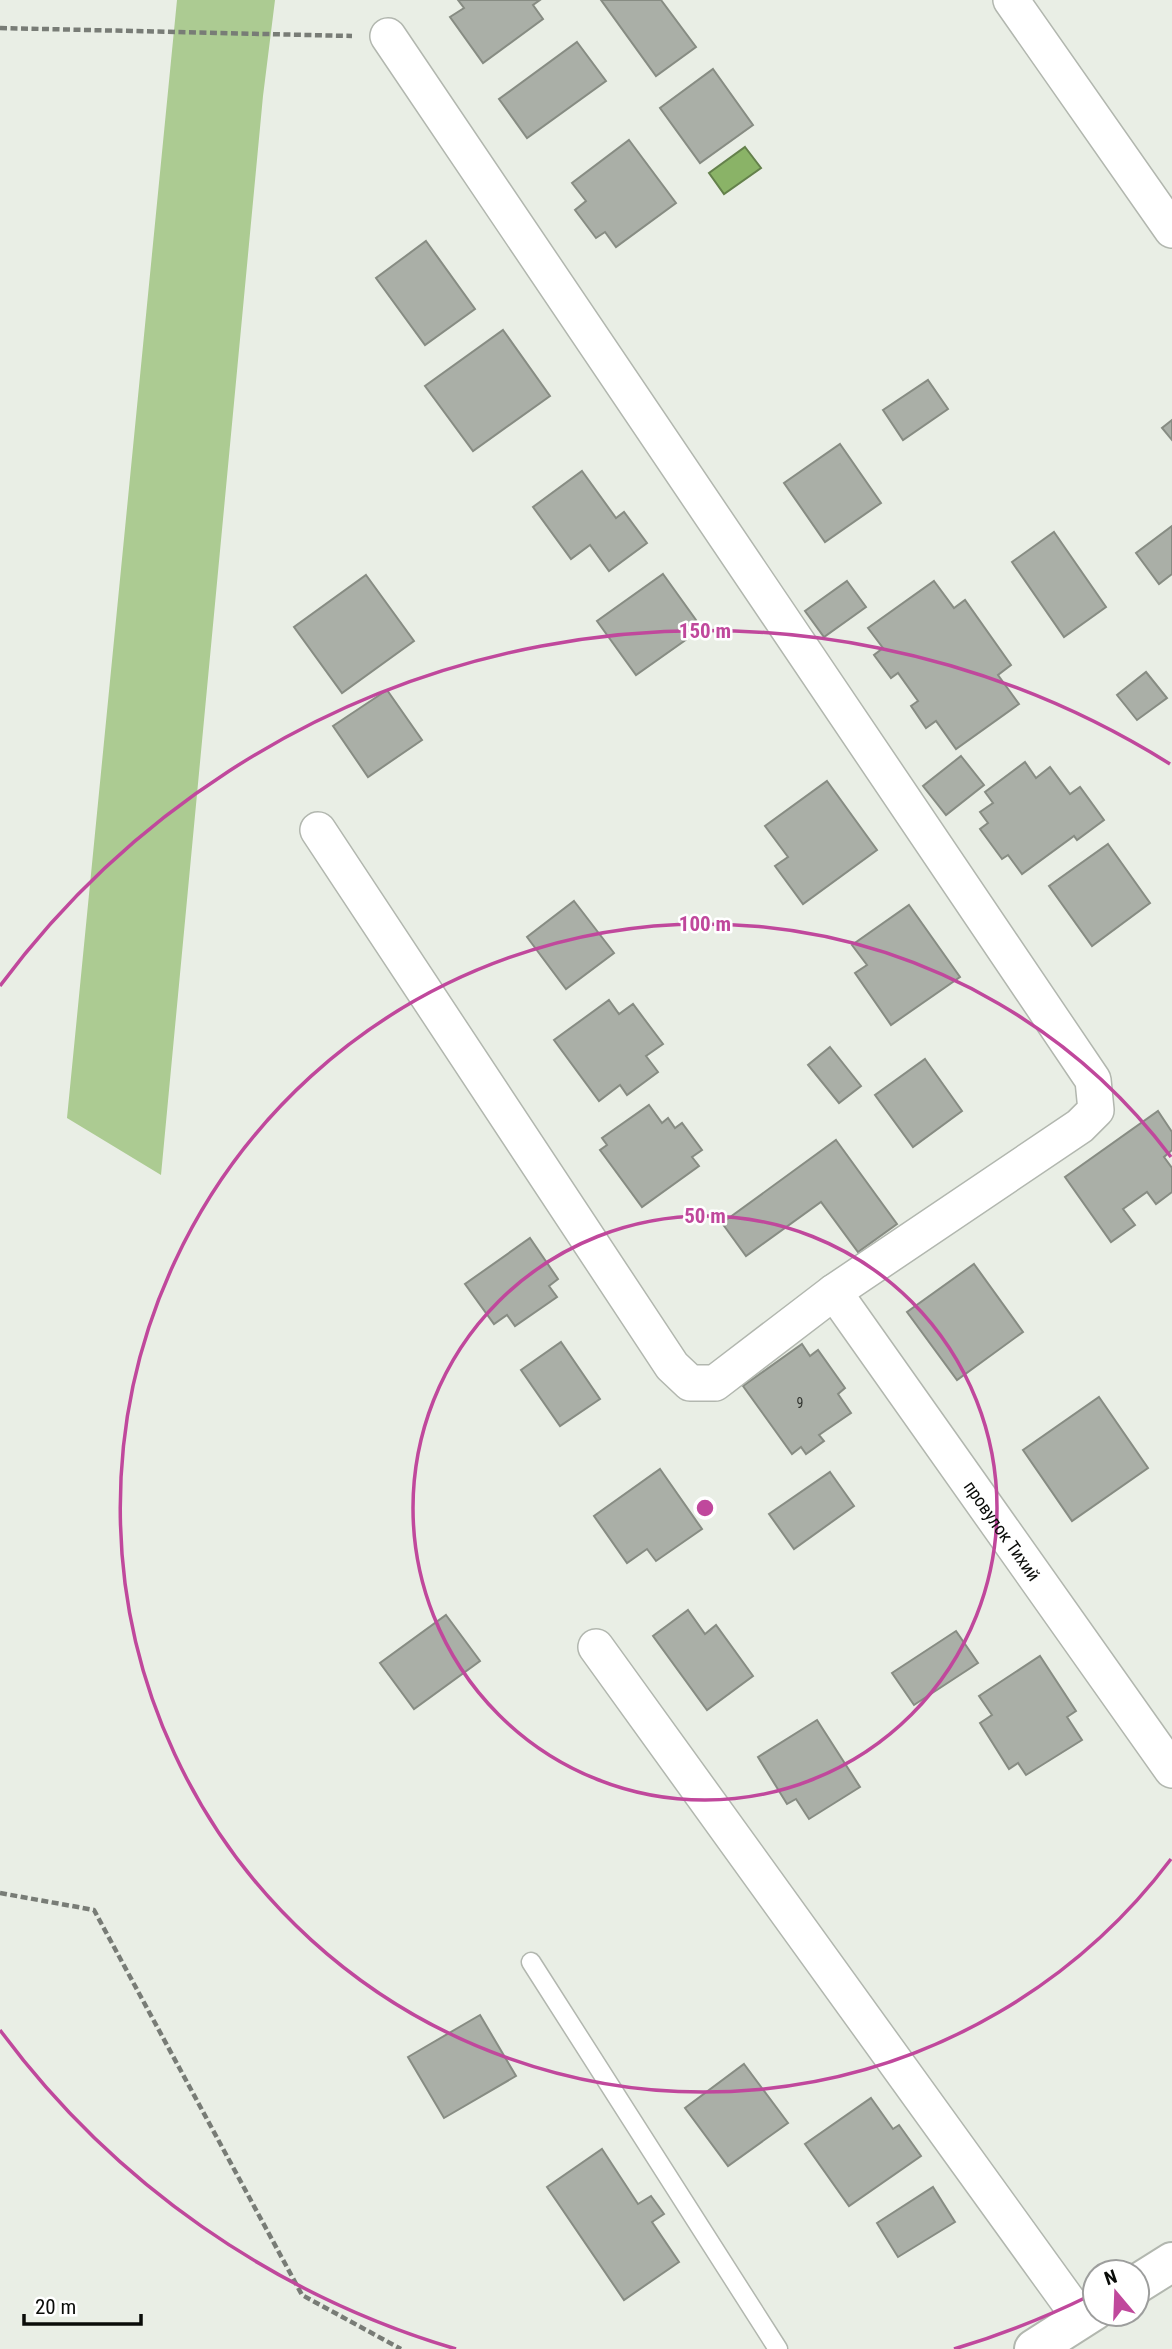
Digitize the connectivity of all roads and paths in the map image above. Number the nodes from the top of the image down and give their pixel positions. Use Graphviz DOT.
graph roads {
  1 [pos="1011,0"];
  2 [pos="0,28"];
  3 [pos="388,36"];
  4 [pos="1172,230"];
  5 [pos="318,830"];
  6 [pos="834,1292"];
  7 [pos="596,1647"];
  8 [pos="1172,1770"];
  9 [pos="0,1893"];
  10 [pos="531,1962"];
  11 [pos="1172,2262"];
  12 [pos="1151,2275"];
  13 [pos="1081,2305"];
  14 [pos="1081,2319"];
  15 [pos="401,2349"];
  16 [pos="778,2349"];
  17 [pos="1034,2349"];
  1 -- 4 [label="street"];
  2 -- 3 [label="path"];
  3 -- 6 [label="street"];
  5 -- 6 [label="street"];
  6 -- 8 [label="street, провулок Тихий"];
  7 -- 13 [label="street"];
  9 -- 15 [label="path"];
  10 -- 16 [label="lane"];
  11 -- 12 [label="street"];
  14 -- 17 [label="street"];
}
